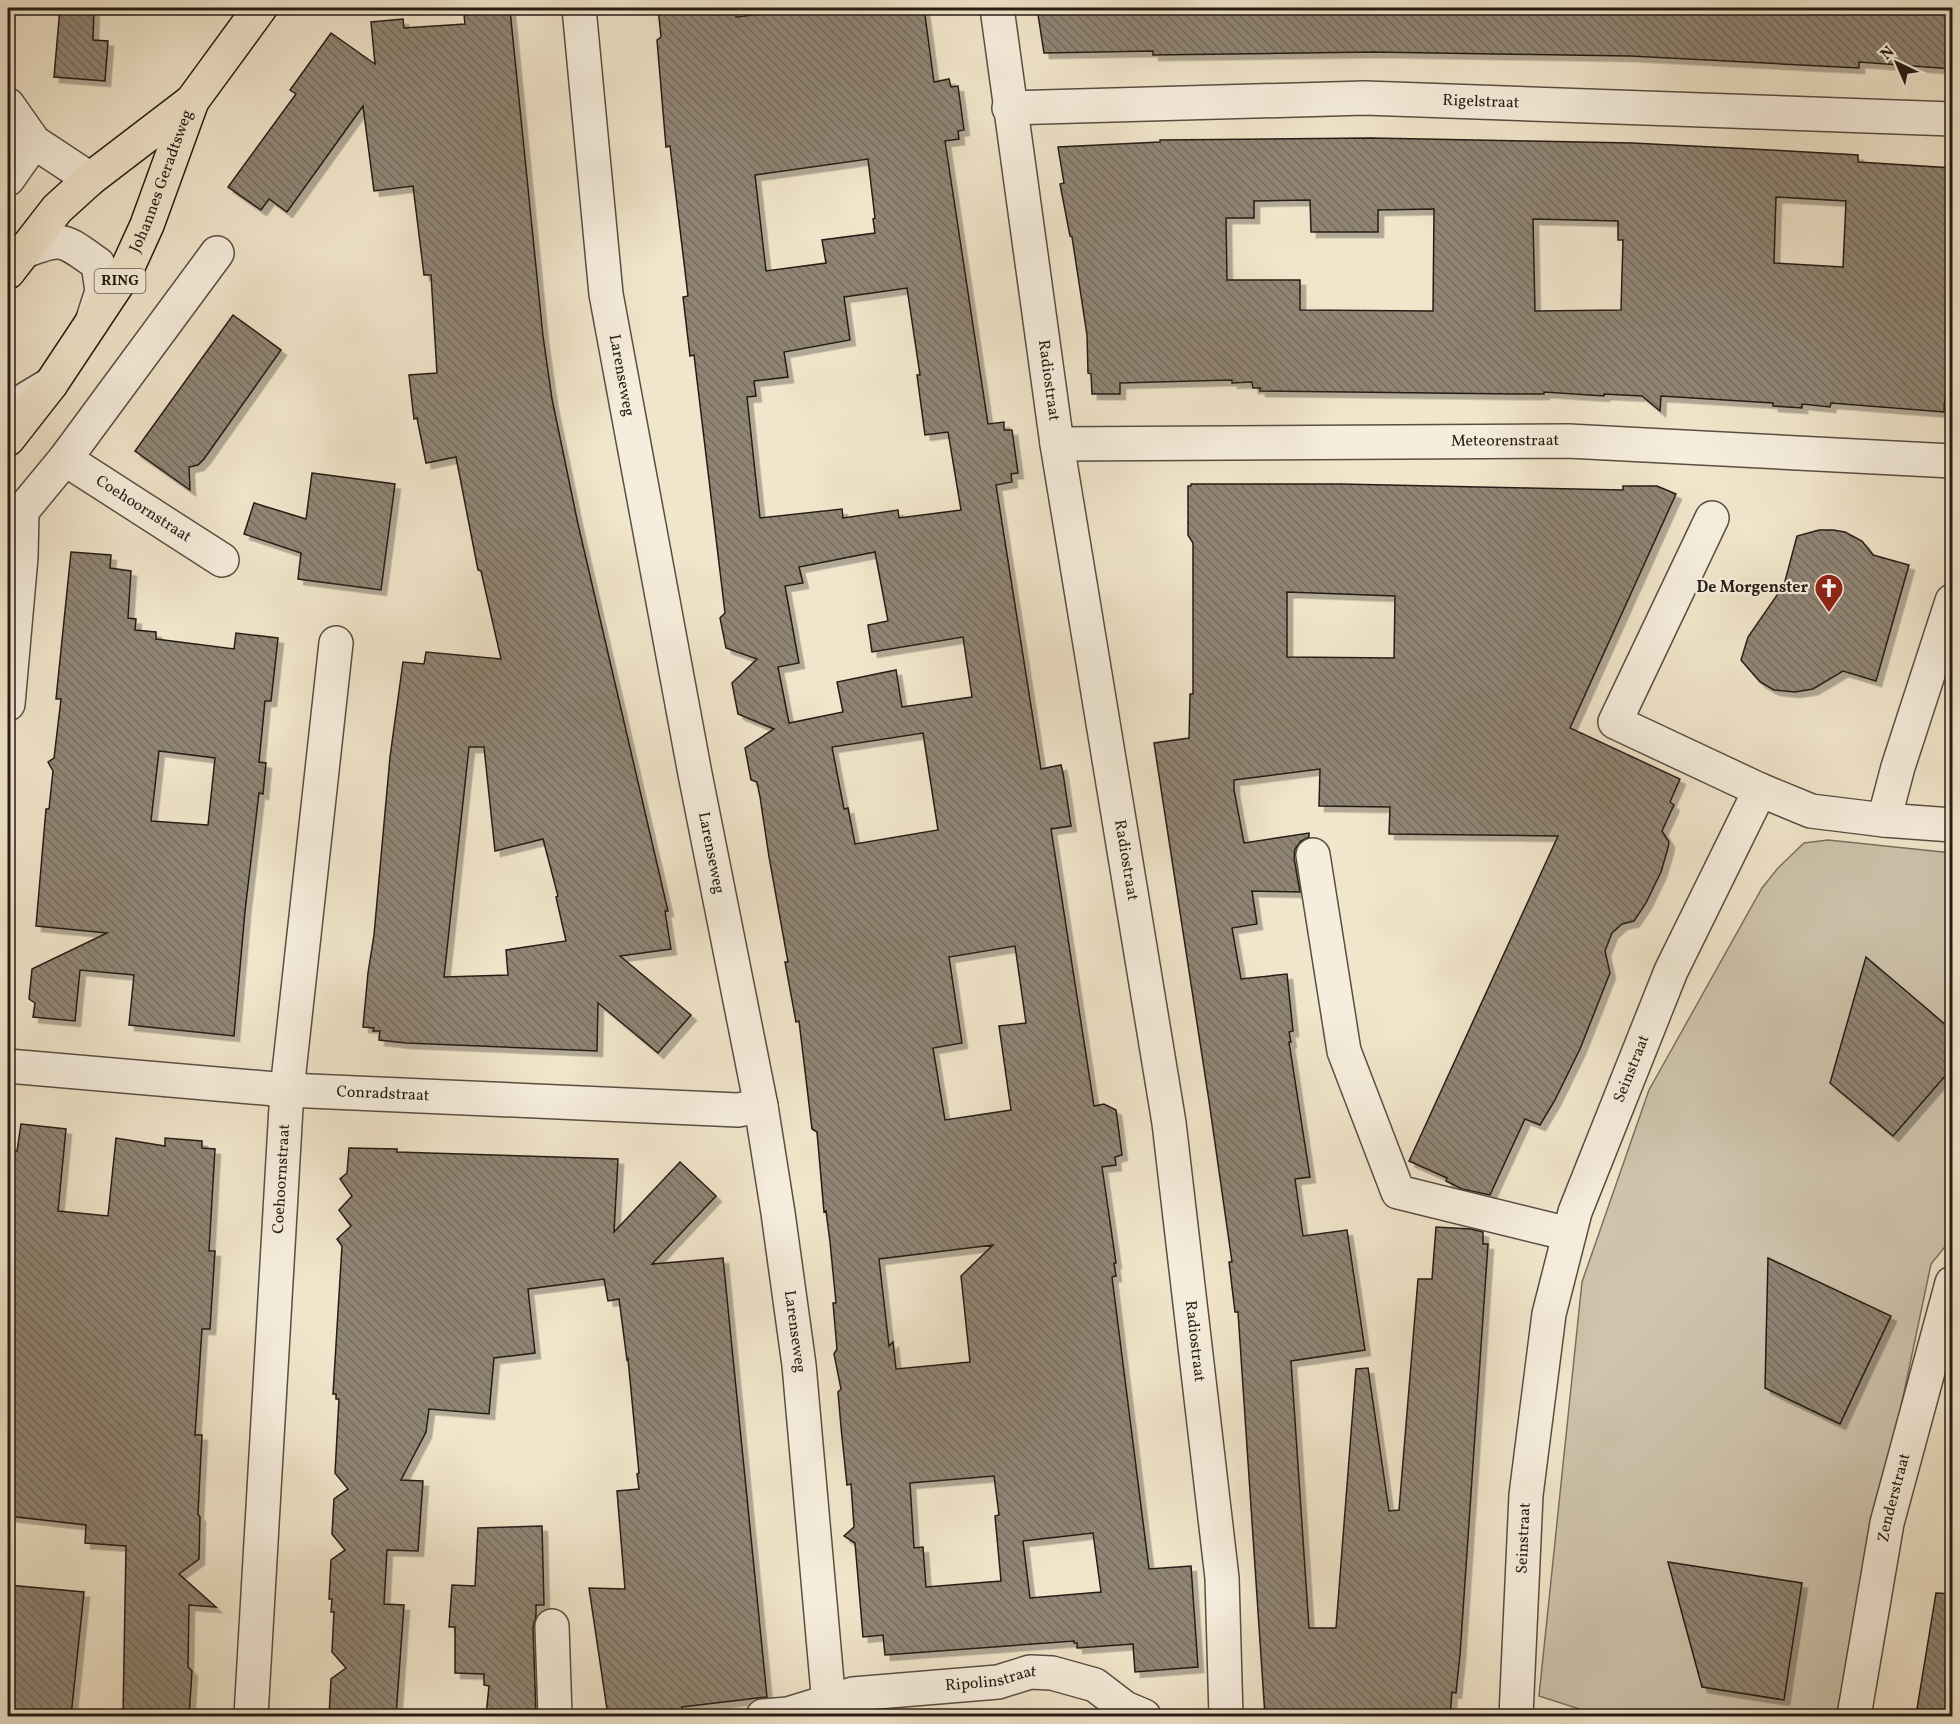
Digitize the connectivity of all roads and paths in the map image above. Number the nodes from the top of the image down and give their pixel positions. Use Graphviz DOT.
graph roads {
  1 [pos="260,8"];
  2 [pos="579,8"];
  3 [pos="997,8"];
  4 [pos="192,100"];
  5 [pos="8,105"];
  6 [pos="1009,108"];
  7 [pos="1953,119"];
  8 [pos="34,142"];
  9 [pos="8,179"];
  10 [pos="90,179"];
  11 [pos="217,253"];
  12 [pos="14,263"];
  13 [pos="92,322"];
  14 [pos="51,384"];
  15 [pos="8,406"];
  16 [pos="8,439"];
  17 [pos="1057,444"];
  18 [pos="65,459"];
  19 [pos="1953,461"];
  20 [pos="15,506"];
  21 [pos="1712,518"];
  22 [pos="222,560"];
  23 [pos="1953,601"];
  24 [pos="336,643"];
  25 [pos="8,704"];
  26 [pos="1760,790"];
  27 [pos="1884,820"];
  28 [pos="1953,825"];
  29 [pos="1313,855"];
  30 [pos="8,1066"];
  31 [pos="287,1090"];
  32 [pos="761,1106"];
  33 [pos="1569,1234"];
  34 [pos="1953,1283"];
  35 [pos="552,1626"];
  36 [pos="821,1709"];
  37 [pos="1521,1715"];
  38 [pos="250,1716"];
  39 [pos="555,1716"];
  40 [pos="763,1716"];
  41 [pos="1144,1716"];
  42 [pos="1226,1716"];
  43 [pos="1854,1716"];
  1 -- 4 [label="main road, Johannes Geradtsweg / RING"];
  2 -- 32 [label="street, Larenseweg"];
  3 -- 6 [label="street, Radiostraat"];
  4 -- 10 [label="main road, Johannes Geradtsweg / RING"];
  4 -- 13 [label="main road, Johannes Geradtsweg / RING"];
  5 -- 8 [label="street"];
  6 -- 7 [label="street, Rigelstraat"];
  6 -- 17 [label="street, Radiostraat"];
  8 -- 9 [label="street"];
  8 -- 10 [label="street"];
  10 -- 12 [label="main road, Johannes Geradtsweg / RING"];
  11 -- 18 [label="street"];
  12 -- 13 [label="street"];
  13 -- 14 [label="main road, Johannes Geradtsweg / RING"];
  14 -- 15 [label="street"];
  14 -- 16 [label="main road, Johannes Geradtsweg / RING"];
  17 -- 19 [label="street, Meteorenstraat"];
  17 -- 42 [label="street, Radiostraat"];
  18 -- 20 [label="street"];
  18 -- 22 [label="street, Coehoornstraat"];
  20 -- 25 [label="street"];
  21 -- 26 [label="street"];
  23 -- 27 [label="street"];
  24 -- 31 [label="street, Coehoornstraat"];
  26 -- 27 [label="street"];
  26 -- 33 [label="street, Seinstraat"];
  27 -- 28 [label="street"];
  29 -- 33 [label="street"];
  30 -- 31 [label="street, Conradstraat"];
  31 -- 32 [label="street, Conradstraat"];
  31 -- 38 [label="street, Coehoornstraat"];
  32 -- 36 [label="street, Larenseweg"];
  33 -- 37 [label="street, Seinstraat"];
  34 -- 43 [label="street, Zenderstraat"];
  35 -- 39 [label="street"];
  36 -- 40 [label="street, Ripolinstraat"];
  36 -- 41 [label="street, Ripolinstraat"];
}
